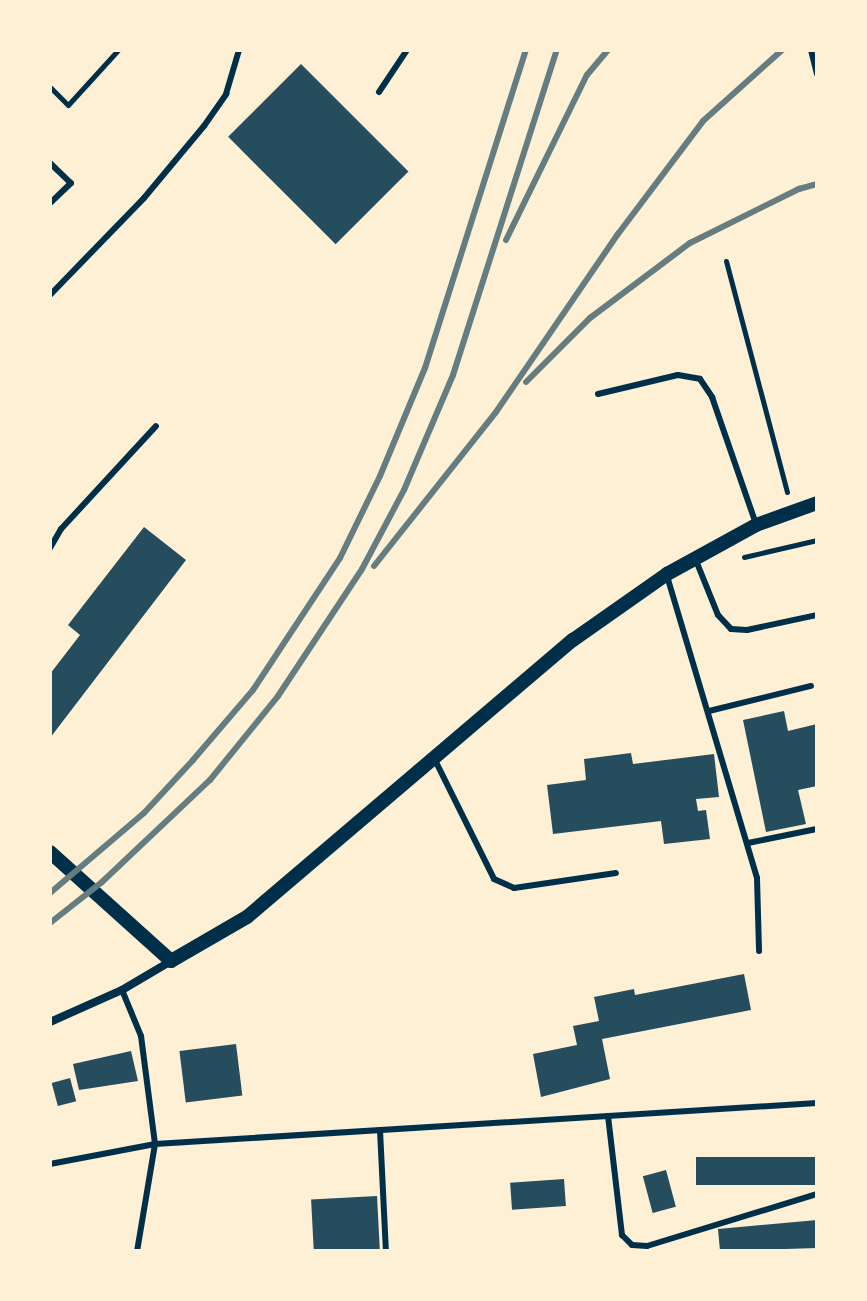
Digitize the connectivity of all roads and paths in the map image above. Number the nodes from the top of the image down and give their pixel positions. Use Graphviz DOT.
graph roads {
  1 [pos="118,50"];
  2 [pos="239,50"];
  3 [pos="407,50"];
  4 [pos="811,50"];
  5 [pos="817,74"];
  6 [pos="50,87"];
  7 [pos="379,92"];
  8 [pos="50,163"];
  9 [pos="50,203"];
  10 [pos="726,261"];
  11 [pos="50,295"];
  12 [pos="598,394"];
  13 [pos="156,426"];
  14 [pos="817,503"];
  15 [pos="792,510"];
  16 [pos="756,525"];
  17 [pos="50,548"];
  18 [pos="695,558"];
  19 [pos="667,574"];
  20 [pos="817,615"];
  21 [pos="811,686"];
  22 [pos="709,711"];
  23 [pos="434,758"];
  24 [pos="817,829"];
  25 [pos="748,843"];
  26 [pos="50,852"];
  27 [pos="616,873"];
  28 [pos="759,951"];
  29 [pos="171,961"];
  30 [pos="122,990"];
  31 [pos="50,1022"];
  32 [pos="817,1103"];
  33 [pos="608,1116"];
  34 [pos="380,1130"];
  35 [pos="155,1144"];
  36 [pos="50,1164"];
  37 [pos="817,1194"];
  38 [pos="137,1251"];
  39 [pos="386,1251"];
  1 -- 6 [label="path"];
  2 -- 11 [label="lane"];
  3 -- 7 [label="lane"];
  4 -- 5 [label="lane"];
  8 -- 9 [label="lane"];
  10 -- 15 [label="path"];
  12 -- 16 [label="lane"];
  13 -- 17 [label="lane"];
  14 -- 15 [label="street"];
  15 -- 16 [label="street"];
  16 -- 18 [label="street"];
  18 -- 19 [label="street"];
  18 -- 20 [label="lane"];
  19 -- 22 [label="lane"];
  19 -- 23 [label="street"];
  21 -- 22 [label="lane"];
  22 -- 25 [label="lane"];
  23 -- 27 [label="lane"];
  23 -- 29 [label="street"];
  24 -- 25 [label="lane"];
  25 -- 28 [label="lane"];
  26 -- 29 [label="street"];
  29 -- 30 [label="street"];
  30 -- 31 [label="street"];
  30 -- 35 [label="lane"];
  32 -- 33 [label="lane"];
  33 -- 34 [label="lane"];
  33 -- 37 [label="lane"];
  34 -- 35 [label="lane"];
  34 -- 39 [label="lane"];
  35 -- 36 [label="lane"];
  35 -- 38 [label="lane"];
}
